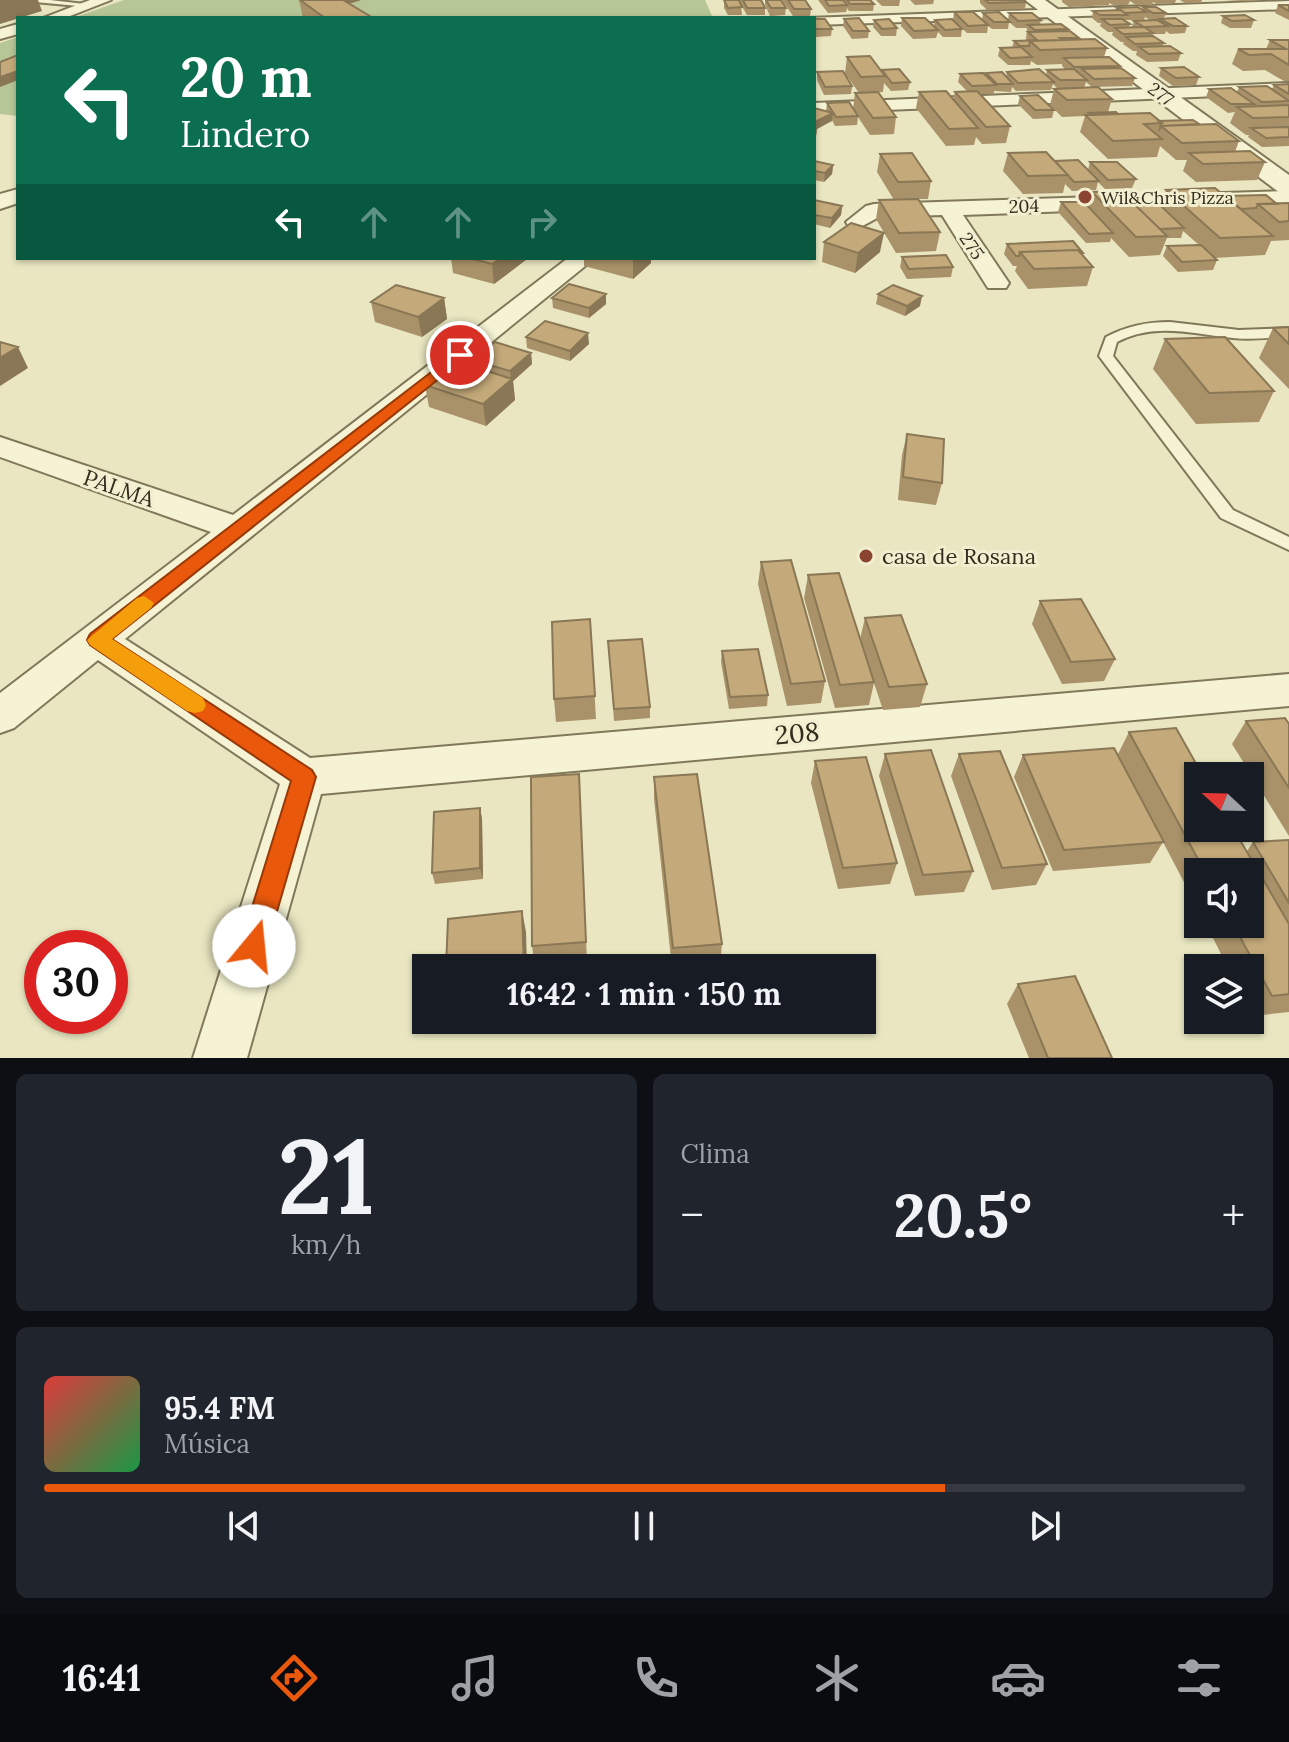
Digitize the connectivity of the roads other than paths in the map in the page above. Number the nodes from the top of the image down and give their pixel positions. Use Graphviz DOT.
graph roads {
  1 [pos="17,0"];
  2 [pos="62,0"];
  3 [pos="97,3"];
  4 [pos="1289,5"];
  5 [pos="1042,6"];
  6 [pos="56,16"];
  7 [pos="816,20"];
  8 [pos="1289,88"];
  9 [pos="1159,93"];
  10 [pos="816,108"];
  11 [pos="15,184"];
  12 [pos="1289,187"];
  13 [pos="1289,197"];
  14 [pos="0,202"];
  15 [pos="948,208"];
  16 [pos="857,222"];
  17 [pos="580,260"];
  18 [pos="997,283"];
  19 [pos="1289,332"];
  20 [pos="0,446"];
  21 [pos="238,529"];
  22 [pos="1289,544"];
  23 [pos="97,640"];
  24 [pos="1289,690"];
  25 [pos="0,716"];
  26 [pos="304,777"];
  27 [pos="220,1058"];
  1 -- 2 [label="lane"];
  2 -- 3 [label="lane"];
  3 -- 6 [label="street"];
  4 -- 5 [label="street"];
  5 -- 7 [label="street"];
  5 -- 9 [label="street, 277"];
  8 -- 9 [label="street"];
  9 -- 10 [label="street"];
  9 -- 12 [label="street, 277"];
  11 -- 14 [label="street"];
  13 -- 15 [label="street, 204"];
  15 -- 16 [label="street, 204"];
  15 -- 18 [label="street, 275"];
  17 -- 21 [label="street"];
  19 -- 22 [label="lane"];
  20 -- 21 [label="street, PALMA"];
  21 -- 23 [label="street"];
  23 -- 25 [label="street"];
  23 -- 26 [label="street"];
  24 -- 26 [label="street, 208"];
  26 -- 27 [label="street"];
}
